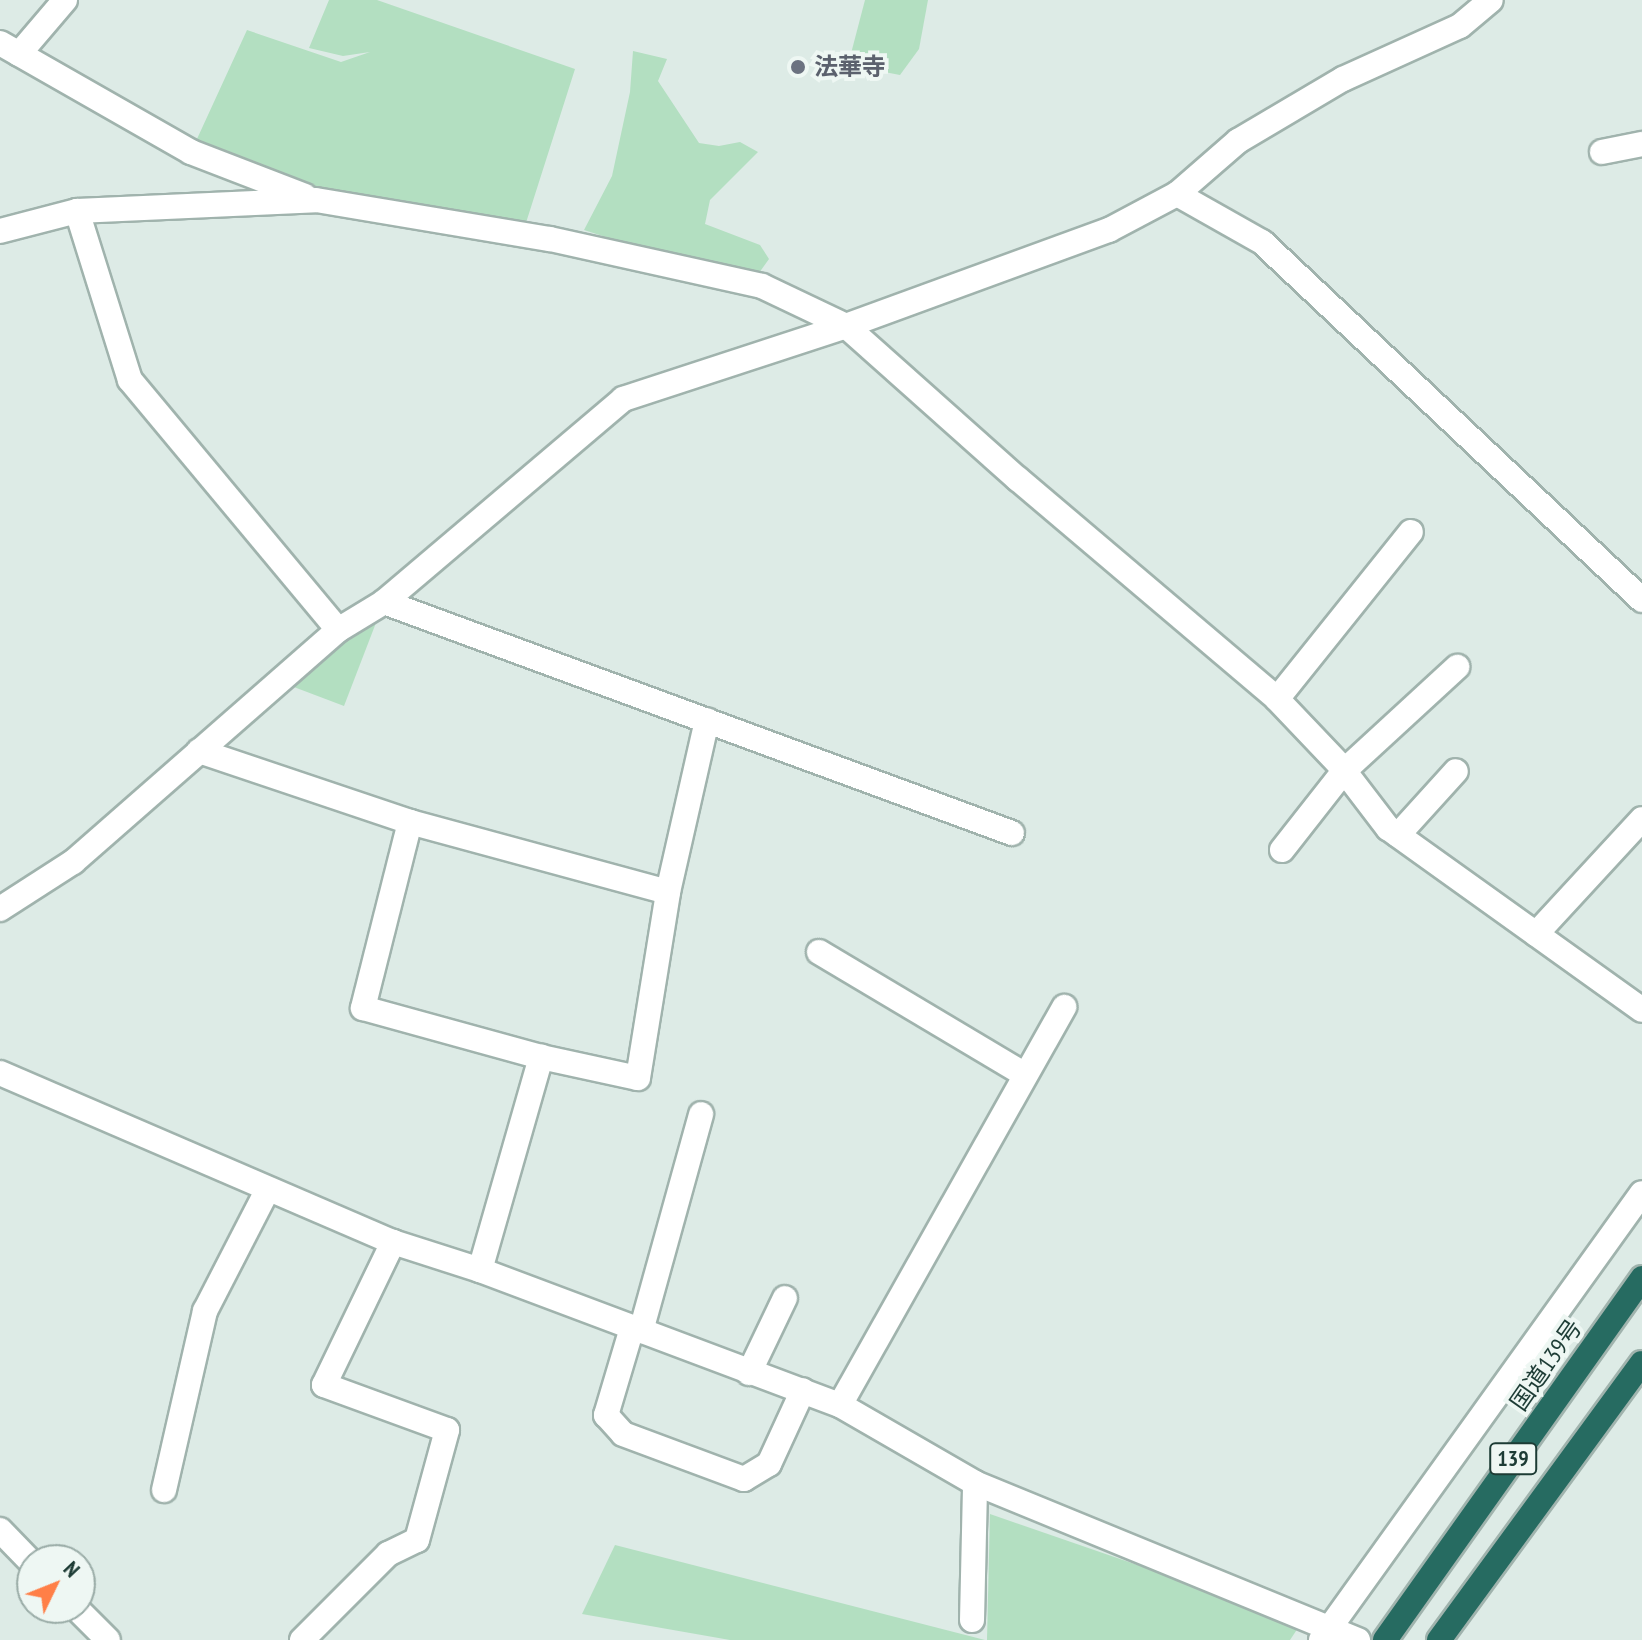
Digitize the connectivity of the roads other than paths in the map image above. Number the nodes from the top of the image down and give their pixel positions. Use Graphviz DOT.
graph roads {
  1 [pos="65,0"];
  2 [pos="1491,0"];
  3 [pos="10,49"];
  4 [pos="1642,144"];
  5 [pos="1602,152"];
  6 [pos="1177,194"];
  7 [pos="316,200"];
  8 [pos="77,211"];
  9 [pos="0,231"];
  10 [pos="846,326"];
  11 [pos="1411,532"];
  12 [pos="1642,600"];
  13 [pos="384,602"];
  14 [pos="338,630"];
  15 [pos="1457,667"];
  16 [pos="1277,699"];
  17 [pos="707,720"];
  18 [pos="199,751"];
  19 [pos="1344,771"];
  20 [pos="1456,771"];
  21 [pos="1642,819"];
  22 [pos="410,822"];
  23 [pos="1012,833"];
  24 [pos="1398,835"];
  25 [pos="1282,850"];
  26 [pos="668,892"];
  27 [pos="0,909"];
  28 [pos="1536,934"];
  29 [pos="819,952"];
  30 [pos="1064,1007"];
  31 [pos="1642,1010"];
  32 [pos="541,1057"];
  33 [pos="0,1073"];
  34 [pos="1025,1075"];
  35 [pos="701,1114"];
  36 [pos="268,1189"];
  37 [pos="1642,1193"];
  38 [pos="393,1242"];
  39 [pos="480,1270"];
  40 [pos="1642,1278"];
  41 [pos="785,1298"];
  42 [pos="636,1330"];
  43 [pos="1642,1363"];
  44 [pos="749,1373"];
  45 [pos="803,1390"];
  46 [pos="840,1405"];
  47 [pos="975,1483"];
  48 [pos="164,1490"];
  49 [pos="0,1530"];
  50 [pos="16,1546"];
  51 [pos="972,1620"];
  52 [pos="92,1624"];
  53 [pos="1326,1634"];
  54 [pos="108,1640"];
  55 [pos="302,1640"];
  56 [pos="1358,1640"];
  57 [pos="1385,1640"];
  58 [pos="1439,1640"];
  1 -- 3 [label="street"];
  2 -- 6 [label="street"];
  3 -- 7 [label="street"];
  4 -- 5 [label="street"];
  6 -- 10 [label="street"];
  6 -- 12 [label="street"];
  7 -- 8 [label="street"];
  7 -- 10 [label="street"];
  8 -- 9 [label="street"];
  8 -- 14 [label="street"];
  10 -- 13 [label="street"];
  10 -- 16 [label="street"];
  11 -- 16 [label="street"];
  13 -- 14 [label="street"];
  13 -- 17 [label="street"];
  14 -- 18 [label="street"];
  15 -- 19 [label="street"];
  16 -- 19 [label="street"];
  17 -- 23 [label="street"];
  17 -- 26 [label="street"];
  18 -- 22 [label="street"];
  18 -- 27 [label="street"];
  19 -- 24 [label="street"];
  19 -- 25 [label="street"];
  20 -- 24 [label="street"];
  21 -- 28 [label="street"];
  22 -- 26 [label="street"];
  22 -- 32 [label="street"];
  24 -- 28 [label="street"];
  26 -- 32 [label="street"];
  28 -- 31 [label="street"];
  29 -- 34 [label="street"];
  30 -- 34 [label="street"];
  32 -- 39 [label="street"];
  33 -- 36 [label="street"];
  34 -- 46 [label="street"];
  35 -- 42 [label="street"];
  36 -- 38 [label="street"];
  36 -- 48 [label="street"];
  37 -- 53 [label="street"];
  38 -- 39 [label="street"];
  38 -- 55 [label="street"];
  39 -- 42 [label="street"];
  40 -- 57 [label="highway, 国道139号 / 139"];
  41 -- 44 [label="street"];
  42 -- 44 [label="street"];
  42 -- 45 [label="street"];
  43 -- 58 [label="highway, 139"];
  44 -- 45 [label="street"];
  45 -- 46 [label="street"];
  46 -- 47 [label="street"];
  47 -- 51 [label="street"];
  47 -- 53 [label="street"];
  49 -- 50 [label="street"];
  52 -- 54 [label="street"];
  53 -- 56 [label="street"];
}
